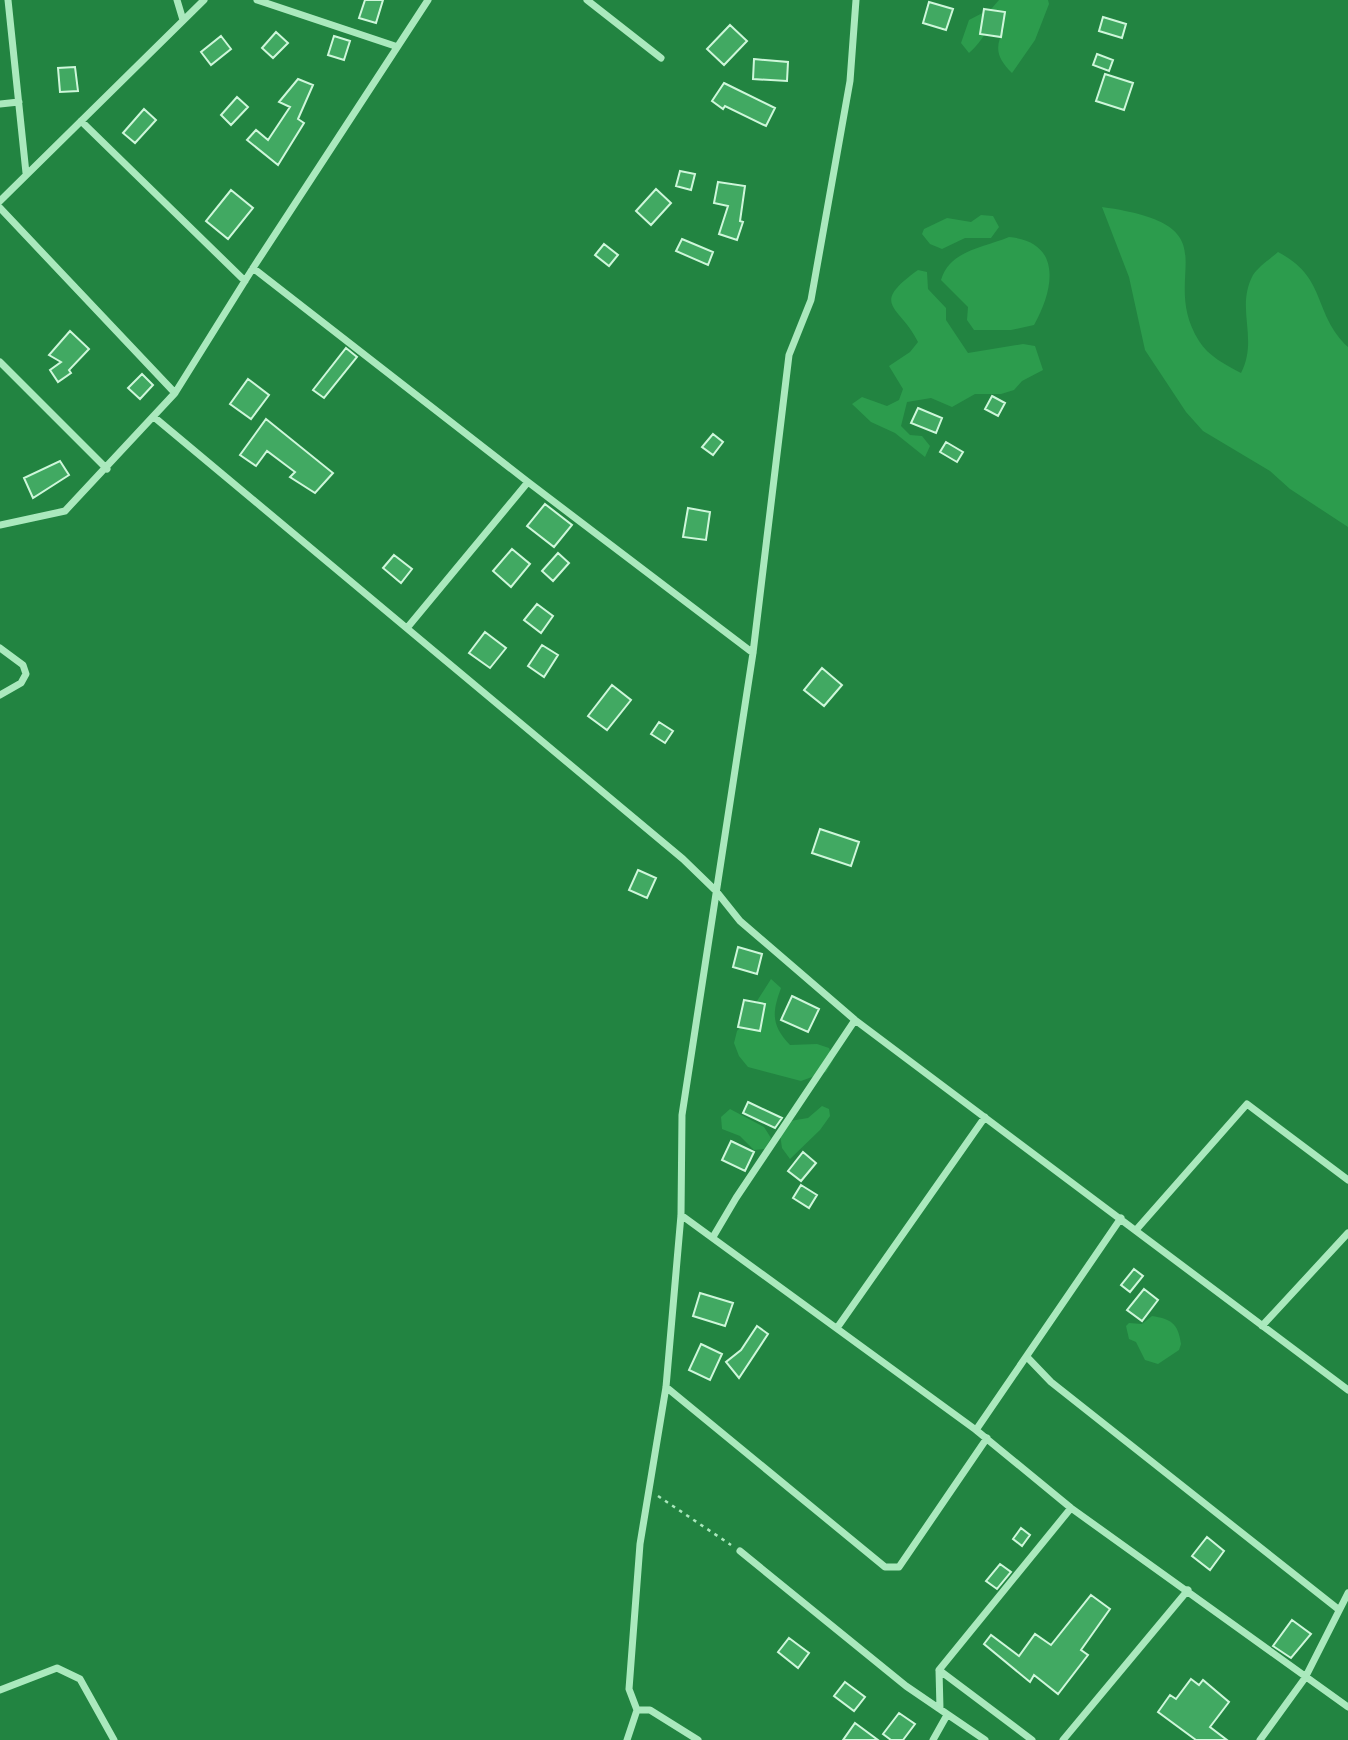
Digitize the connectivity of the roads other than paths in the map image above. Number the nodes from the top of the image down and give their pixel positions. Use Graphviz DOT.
graph roads {
  1 [pos="8,0"];
  2 [pos="177,0"];
  3 [pos="204,0"];
  4 [pos="257,0"];
  5 [pos="428,0"];
  6 [pos="587,0"];
  7 [pos="856,0"];
  8 [pos="183,20"];
  9 [pos="395,46"];
  10 [pos="661,58"];
  11 [pos="19,102"];
  12 [pos="0,104"];
  13 [pos="81,121"];
  14 [pos="26,173"];
  15 [pos="0,201"];
  16 [pos="0,208"];
  17 [pos="253,268"];
  18 [pos="245,281"];
  19 [pos="0,362"];
  20 [pos="176,393"];
  21 [pos="154,418"];
  22 [pos="107,468"];
  23 [pos="528,482"];
  24 [pos="0,525"];
  25 [pos="407,628"];
  26 [pos="0,648"];
  27 [pos="753,653"];
  28 [pos="0,695"];
  29 [pos="716,891"];
  30 [pos="855,1020"];
  31 [pos="985,1117"];
  32 [pos="1348,1180"];
  33 [pos="681,1215"];
  34 [pos="1121,1218"];
  35 [pos="1136,1230"];
  36 [pos="1348,1233"];
  37 [pos="713,1237"];
  38 [pos="1262,1326"];
  39 [pos="837,1328"];
  40 [pos="1027,1357"];
  41 [pos="666,1387"];
  42 [pos="1348,1390"];
  43 [pos="976,1430"];
  44 [pos="987,1438"];
  45 [pos="1071,1508"];
  46 [pos="740,1551"];
  47 [pos="1188,1590"];
  48 [pos="1348,1593"];
  49 [pos="1338,1609"];
  50 [pos="939,1670"];
  51 [pos="1305,1678"];
  52 [pos="0,1690"];
  53 [pos="1348,1707"];
  54 [pos="636,1710"];
  55 [pos="944,1712"];
  56 [pos="114,1740"];
  57 [pos="626,1740"];
  58 [pos="698,1740"];
  59 [pos="933,1740"];
  60 [pos="985,1740"];
  61 [pos="1032,1740"];
  62 [pos="1063,1740"];
  63 [pos="1260,1740"];
  1 -- 11 [label="street"];
  2 -- 8 [label="street"];
  3 -- 8 [label="street"];
  4 -- 9 [label="street"];
  5 -- 9 [label="street"];
  6 -- 10 [label="street"];
  7 -- 27 [label="street"];
  8 -- 13 [label="street"];
  9 -- 17 [label="street"];
  11 -- 12 [label="street"];
  11 -- 14 [label="street"];
  13 -- 14 [label="street"];
  13 -- 18 [label="street"];
  14 -- 15 [label="street"];
  16 -- 20 [label="street"];
  17 -- 18 [label="street"];
  17 -- 23 [label="street"];
  18 -- 20 [label="street"];
  19 -- 22 [label="street"];
  20 -- 21 [label="street"];
  21 -- 22 [label="street"];
  21 -- 25 [label="street"];
  22 -- 24 [label="street"];
  23 -- 25 [label="street"];
  23 -- 27 [label="street"];
  25 -- 29 [label="street"];
  26 -- 28 [label="street"];
  27 -- 29 [label="street"];
  29 -- 30 [label="street"];
  29 -- 33 [label="street"];
  30 -- 31 [label="street"];
  30 -- 37 [label="street"];
  31 -- 34 [label="street"];
  31 -- 39 [label="street"];
  32 -- 35 [label="street"];
  33 -- 37 [label="street"];
  33 -- 41 [label="street"];
  34 -- 35 [label="street"];
  34 -- 40 [label="street"];
  35 -- 38 [label="street"];
  36 -- 38 [label="street"];
  37 -- 39 [label="street"];
  38 -- 42 [label="street"];
  39 -- 43 [label="street"];
  40 -- 43 [label="street"];
  40 -- 49 [label="street"];
  41 -- 44 [label="street"];
  41 -- 54 [label="street"];
  43 -- 44 [label="street"];
  44 -- 45 [label="street"];
  45 -- 47 [label="street"];
  45 -- 50 [label="street"];
  46 -- 55 [label="street"];
  47 -- 51 [label="street"];
  47 -- 62 [label="street"];
  48 -- 49 [label="street"];
  49 -- 51 [label="street"];
  50 -- 55 [label="street"];
  50 -- 61 [label="street"];
  51 -- 53 [label="street"];
  51 -- 63 [label="street"];
  52 -- 56 [label="street"];
  54 -- 57 [label="street"];
  54 -- 58 [label="street"];
  55 -- 59 [label="street"];
  55 -- 60 [label="street"];
}
